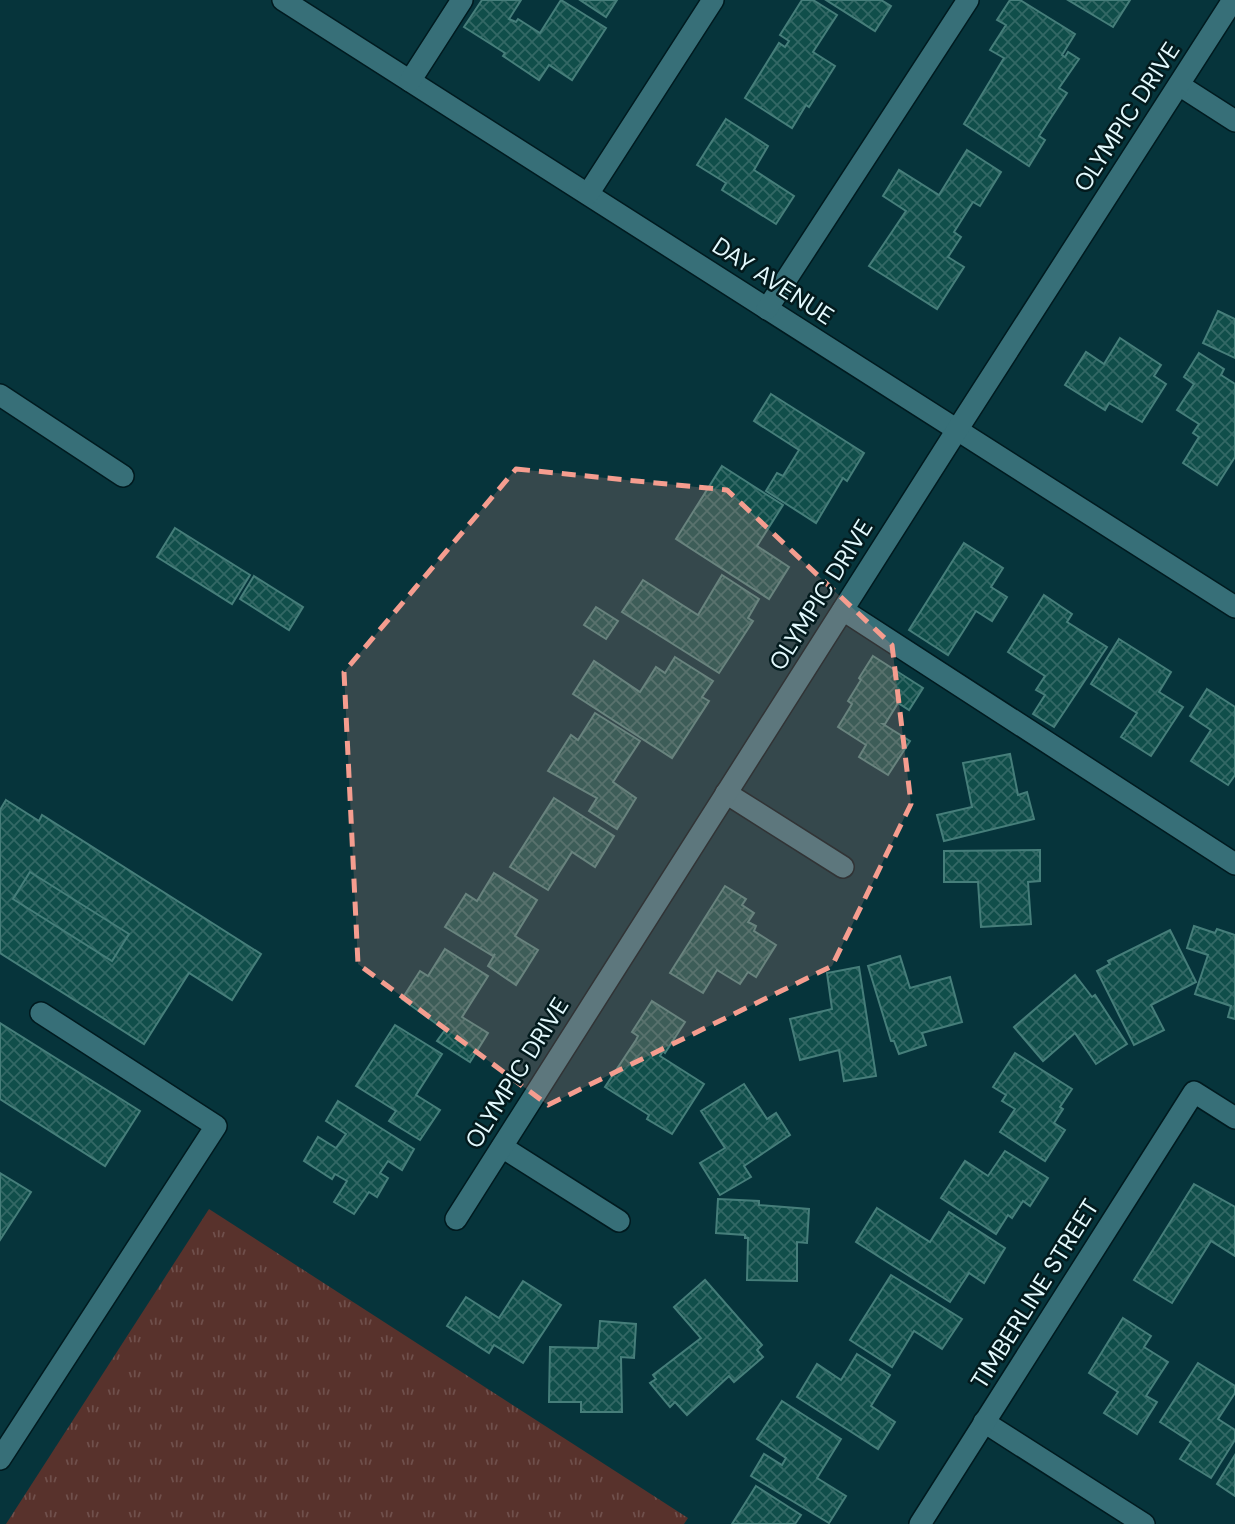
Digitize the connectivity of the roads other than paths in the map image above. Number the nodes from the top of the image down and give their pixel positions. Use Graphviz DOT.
graph roads {
  1 [pos="283,0"];
  2 [pos="462,0"];
  3 [pos="713,0"];
  4 [pos="968,0"];
  5 [pos="1233,0"];
  6 [pos="410,81"];
  7 [pos="1178,85"];
  8 [pos="1235,121"];
  9 [pos="588,194"];
  10 [pos="767,309"];
  11 [pos="0,395"];
  12 [pos="957,429"];
  13 [pos="123,476"];
  14 [pos="1235,607"];
  15 [pos="843,610"];
  16 [pos="726,793"];
  17 [pos="1235,864"];
  18 [pos="844,867"];
  19 [pos="41,1013"];
  20 [pos="1235,1118"];
  21 [pos="502,1147"];
  22 [pos="456,1219"];
  23 [pos="619,1221"];
  24 [pos="984,1422"];
  25 [pos="0,1459"];
  26 [pos="920,1524"];
  27 [pos="1144,1524"];
  1 -- 6 [label="street, DAY AVENUE"];
  2 -- 6 [label="street"];
  3 -- 9 [label="street"];
  4 -- 10 [label="street"];
  5 -- 7 [label="street, OLYMPIC DRIVE"];
  6 -- 9 [label="street, DAY AVENUE"];
  7 -- 8 [label="street"];
  7 -- 12 [label="street, OLYMPIC DRIVE"];
  9 -- 10 [label="street, DAY AVENUE"];
  10 -- 12 [label="street, DAY AVENUE"];
  11 -- 13 [label="street"];
  12 -- 14 [label="street, DAY AVENUE"];
  12 -- 15 [label="street, OLYMPIC DRIVE"];
  15 -- 16 [label="street, OLYMPIC DRIVE"];
  15 -- 17 [label="street"];
  16 -- 18 [label="street"];
  16 -- 21 [label="street, OLYMPIC DRIVE"];
  19 -- 25 [label="street"];
  20 -- 24 [label="street, TIMBERLINE STREET"];
  21 -- 22 [label="street, OLYMPIC DRIVE"];
  21 -- 23 [label="street"];
  24 -- 26 [label="street, TIMBERLINE STREET"];
  24 -- 27 [label="street"];
}
